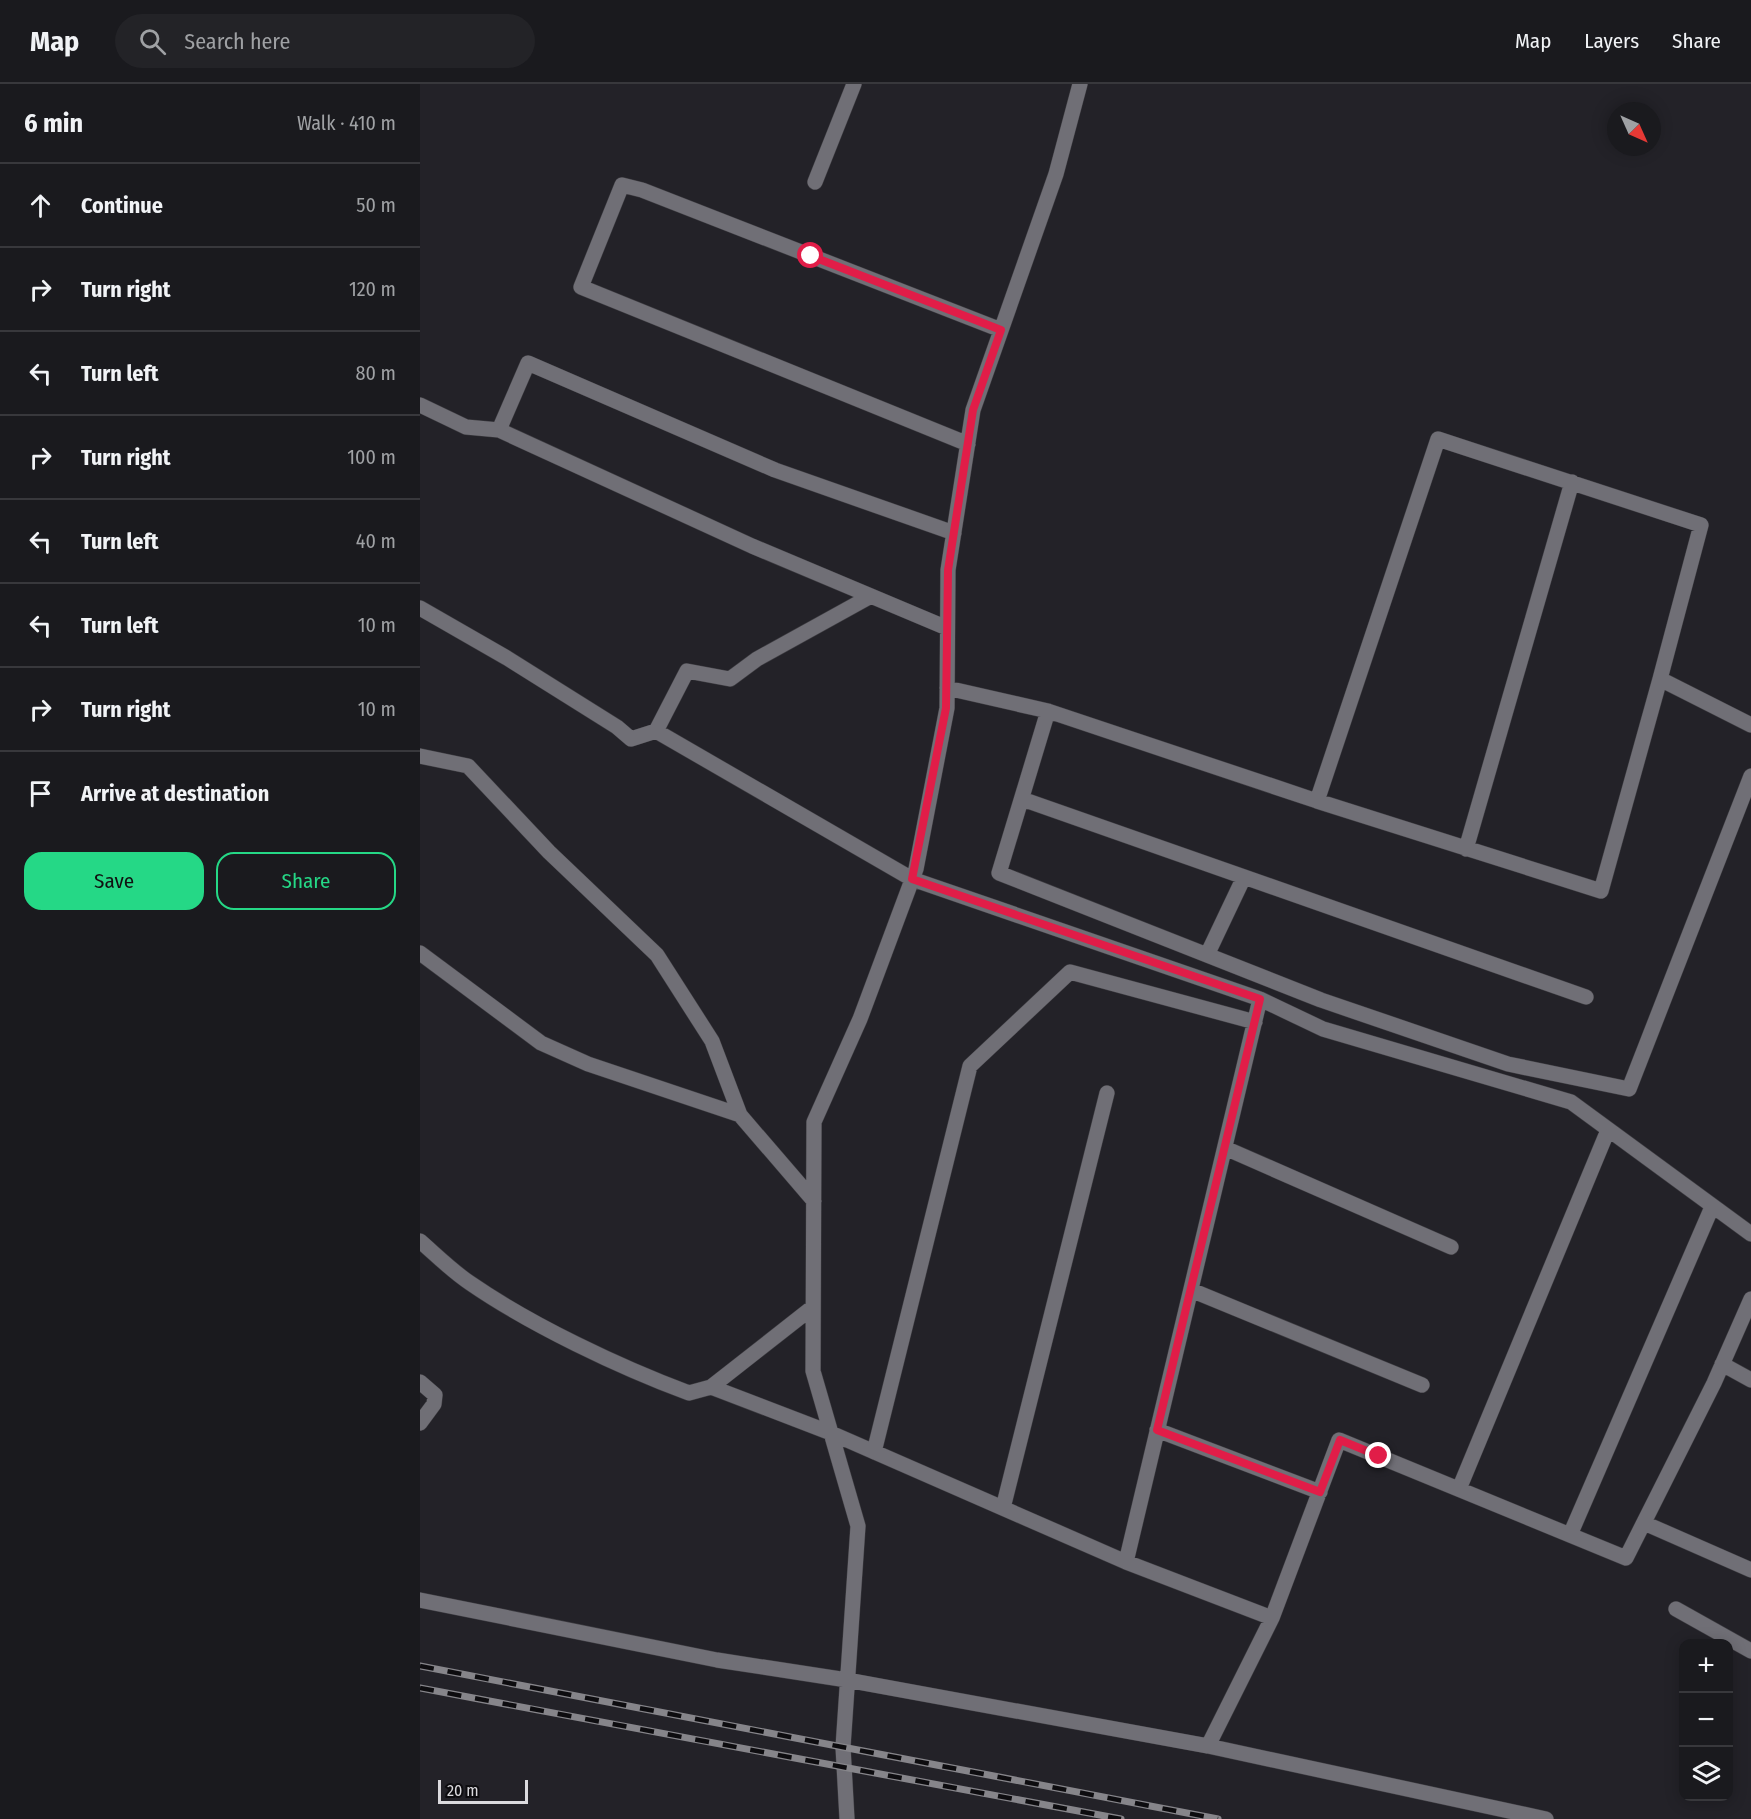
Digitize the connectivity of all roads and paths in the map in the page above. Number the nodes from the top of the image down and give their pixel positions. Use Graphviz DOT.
graph roads {
  1 [pos="854,84"];
  2 [pos="1080,84"];
  3 [pos="815,182"];
  4 [pos="1001,330"];
  5 [pos="420,405"];
  6 [pos="499,430"];
  7 [pos="968,444"];
  8 [pos="1572,482"];
  9 [pos="954,533"];
  10 [pos="870,596"];
  11 [pos="420,608"];
  12 [pos="947,628"];
  13 [pos="1660,679"];
  14 [pos="947,688"];
  15 [pos="1048,711"];
  16 [pos="1751,725"];
  17 [pos="656,731"];
  18 [pos="420,756"];
  19 [pos="1751,776"];
  20 [pos="1022,799"];
  21 [pos="1317,801"];
  22 [pos="1466,849"];
  23 [pos="1244,877"];
  24 [pos="912,879"];
  25 [pos="420,953"];
  26 [pos="1207,955"];
  27 [pos="1586,997"];
  28 [pos="1260,999"];
  29 [pos="1255,1022"];
  30 [pos="1107,1093"];
  31 [pos="740,1115"];
  32 [pos="1608,1130"];
  33 [pos="1225,1148"];
  34 [pos="814,1201"];
  35 [pos="1712,1207"];
  36 [pos="1751,1234"];
  37 [pos="420,1241"];
  38 [pos="1451,1247"];
  39 [pos="1191,1290"];
  40 [pos="1751,1299"];
  41 [pos="813,1307"];
  42 [pos="1722,1364"];
  43 [pos="1751,1380"];
  44 [pos="420,1382"];
  45 [pos="1422,1385"];
  46 [pos="711,1387"];
  47 [pos="420,1423"];
  48 [pos="1157,1430"];
  49 [pos="831,1433"];
  50 [pos="874,1452"];
  51 [pos="1459,1489"];
  52 [pos="1320,1492"];
  53 [pos="1003,1508"];
  54 [pos="1644,1522"];
  55 [pos="1570,1534"];
  56 [pos="1126,1562"];
  57 [pos="1751,1570"];
  58 [pos="420,1600"];
  59 [pos="1676,1609"];
  60 [pos="1272,1618"];
  61 [pos="1751,1651"];
  62 [pos="847,1680"];
  63 [pos="1208,1746"];
  64 [pos="847,1819"];
  65 [pos="1546,1819"];
  1 -- 3 [label="street"];
  2 -- 4 [label="street"];
  4 -- 7 [label="street"];
  4 -- 7 [label="street"];
  5 -- 6 [label="street"];
  6 -- 9 [label="street"];
  6 -- 10 [label="street"];
  7 -- 9 [label="street"];
  8 -- 13 [label="street"];
  8 -- 21 [label="street"];
  8 -- 22 [label="street"];
  9 -- 12 [label="street"];
  10 -- 12 [label="street"];
  10 -- 17 [label="street"];
  11 -- 17 [label="street"];
  12 -- 14 [label="street"];
  13 -- 16 [label="street"];
  13 -- 22 [label="street"];
  14 -- 15 [label="street"];
  14 -- 24 [label="street"];
  15 -- 20 [label="street"];
  15 -- 21 [label="street"];
  17 -- 24 [label="street"];
  18 -- 31 [label="street"];
  19 -- 26 [label="street"];
  20 -- 23 [label="street"];
  20 -- 26 [label="street"];
  21 -- 22 [label="street"];
  23 -- 26 [label="street"];
  23 -- 27 [label="street"];
  24 -- 28 [label="street"];
  24 -- 34 [label="street"];
  25 -- 31 [label="street"];
  28 -- 29 [label="street"];
  28 -- 32 [label="street"];
  29 -- 33 [label="street"];
  29 -- 50 [label="street"];
  30 -- 53 [label="street"];
  31 -- 34 [label="street"];
  32 -- 35 [label="street"];
  32 -- 51 [label="street"];
  33 -- 38 [label="street"];
  33 -- 39 [label="street"];
  34 -- 41 [label="street"];
  35 -- 36 [label="street"];
  35 -- 55 [label="street"];
  37 -- 46 [label="street"];
  39 -- 45 [label="street"];
  39 -- 48 [label="street"];
  40 -- 42 [label="street"];
  41 -- 46 [label="street"];
  41 -- 49 [label="street"];
  42 -- 43 [label="street"];
  42 -- 54 [label="street"];
  44 -- 47 [label="street"];
  46 -- 49 [label="street"];
  48 -- 52 [label="street"];
  48 -- 56 [label="street"];
  49 -- 50 [label="street"];
  49 -- 62 [label="street"];
  50 -- 53 [label="street"];
  51 -- 52 [label="street"];
  51 -- 55 [label="street"];
  52 -- 60 [label="street"];
  53 -- 56 [label="street"];
  54 -- 55 [label="street"];
  54 -- 57 [label="street"];
  56 -- 60 [label="street"];
  58 -- 62 [label="street"];
  59 -- 61 [label="street"];
  60 -- 63 [label="street"];
  62 -- 63 [label="street"];
  62 -- 64 [label="street"];
  63 -- 65 [label="street"];
}
